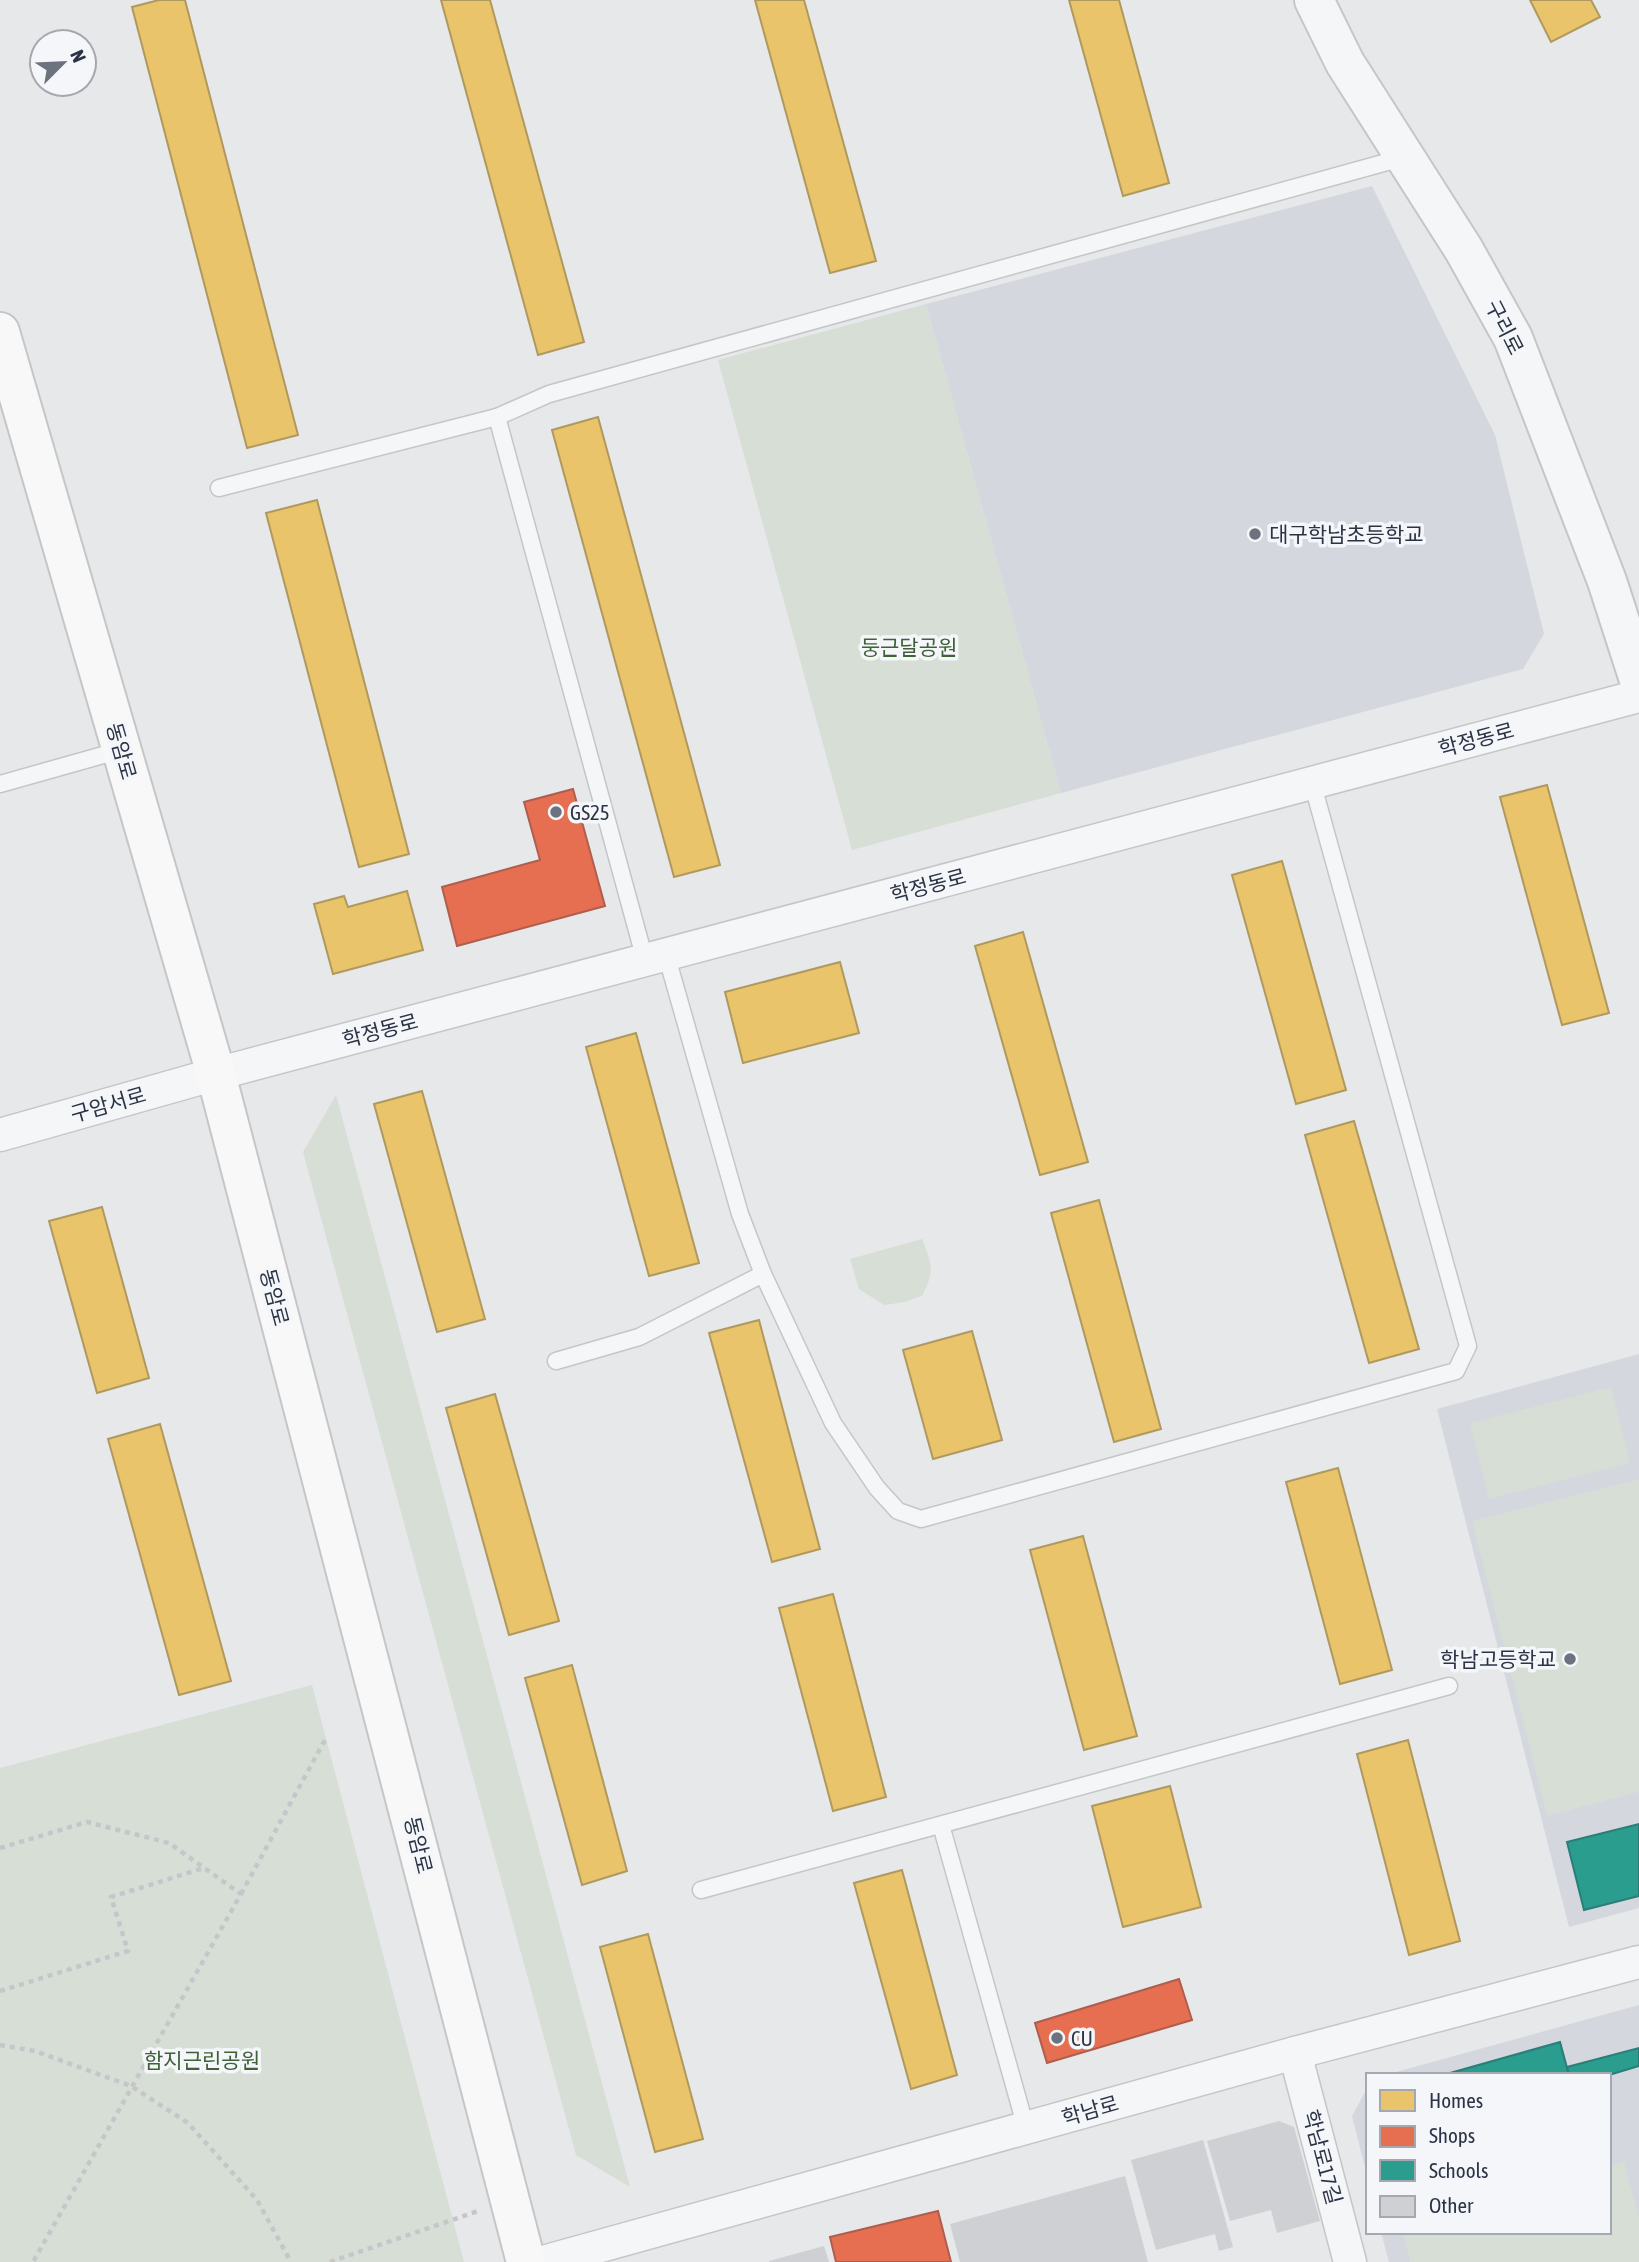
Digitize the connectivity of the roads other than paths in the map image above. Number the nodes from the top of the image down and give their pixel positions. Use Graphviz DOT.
graph roads {
  1 [pos="1314,0"];
  2 [pos="1405,157"];
  3 [pos="1,336"];
  4 [pos="497,417"];
  5 [pos="219,488"];
  6 [pos="1639,680"];
  7 [pos="1639,695"];
  8 [pos="121,750"];
  9 [pos="1312,782"];
  10 [pos="0,784"];
  11 [pos="655,957"];
  12 [pos="216,1074"];
  13 [pos="0,1135"];
  14 [pos="763,1274"];
  15 [pos="556,1361"];
  16 [pos="1449,1686"];
  17 [pos="942,1825"];
  18 [pos="701,1890"];
  19 [pos="1639,1962"];
  20 [pos="1295,2053"];
  21 [pos="1026,2128"];
  22 [pos="526,2262"];
  23 [pos="543,2262"];
  24 [pos="1350,2262"];
  1 -- 2 [label="street, 구리로"];
  2 -- 4 [label="lane"];
  2 -- 6 [label="street, 구리로"];
  3 -- 8 [label="main road, 동암로"];
  4 -- 5 [label="lane"];
  4 -- 11 [label="lane"];
  7 -- 9 [label="street, 학정동로"];
  8 -- 10 [label="lane"];
  8 -- 12 [label="main road, 동암로"];
  9 -- 11 [label="street, 학정동로"];
  9 -- 14 [label="lane"];
  11 -- 12 [label="street, 학정동로"];
  11 -- 14 [label="lane"];
  12 -- 13 [label="street, 구암서로"];
  12 -- 22 [label="main road, 동암로"];
  14 -- 15 [label="lane"];
  16 -- 17 [label="lane"];
  17 -- 18 [label="lane"];
  17 -- 21 [label="lane"];
  19 -- 20 [label="street, 학남로"];
  20 -- 21 [label="street, 학남로"];
  20 -- 24 [label="street, 학남로17길"];
  21 -- 23 [label="street, 학남로"];
}
